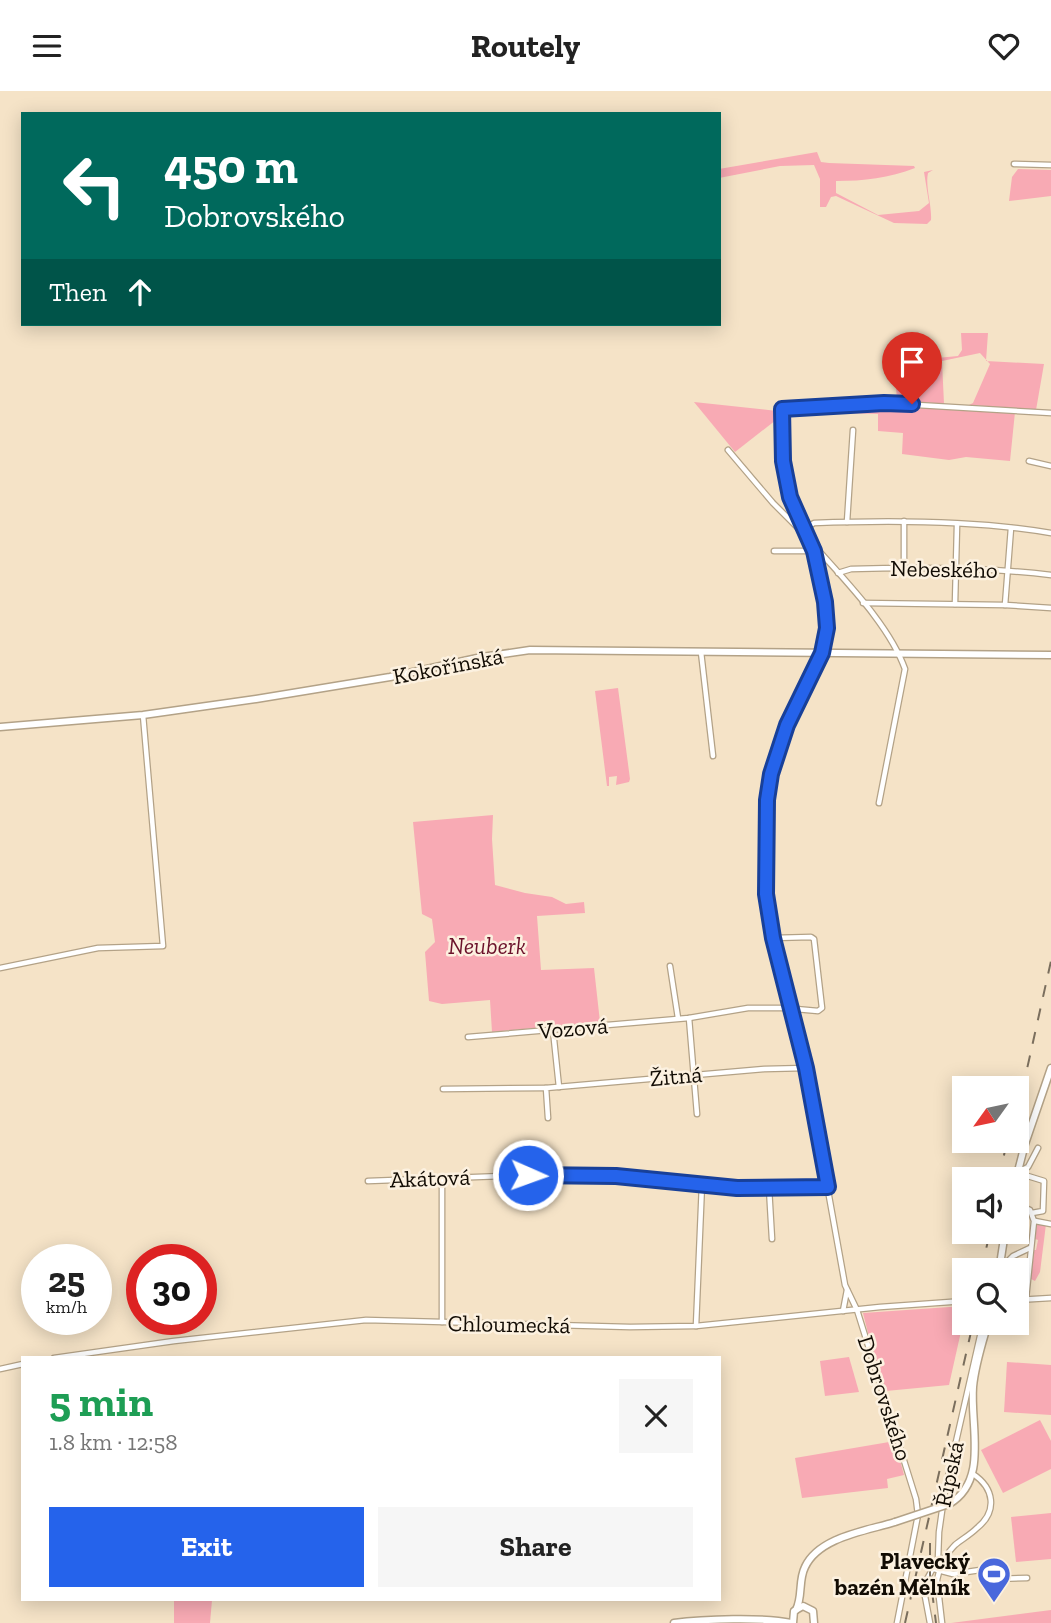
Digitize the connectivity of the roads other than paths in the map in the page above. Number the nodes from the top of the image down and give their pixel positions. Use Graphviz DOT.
graph roads {
  1 [pos="1014,164"];
  2 [pos="1051,165"];
  3 [pos="1051,413"];
  4 [pos="853,430"];
  5 [pos="728,450"];
  6 [pos="1029,461"];
  7 [pos="1051,466"];
  8 [pos="904,521"];
  9 [pos="847,522"];
  10 [pos="957,525"];
  11 [pos="1011,528"];
  12 [pos="1051,533"];
  13 [pos="809,538"];
  14 [pos="774,551"];
  15 [pos="814,551"];
  16 [pos="904,568"];
  17 [pos="956,568"];
  18 [pos="1008,570"];
  19 [pos="838,573"];
  20 [pos="1051,575"];
  21 [pos="863,603"];
  22 [pos="955,604"];
  23 [pos="1005,605"];
  24 [pos="1051,608"];
  25 [pos="701,652"];
  26 [pos="822,653"];
  27 [pos="900,653"];
  28 [pos="1051,655"];
  29 [pos="143,715"];
  30 [pos="0,727"];
  31 [pos="713,756"];
  32 [pos="879,803"];
  33 [pos="773,938"];
  34 [pos="670,966"];
  35 [pos="0,968"];
  36 [pos="792,1010"];
  37 [pos="678,1018"];
  38 [pos="689,1018"];
  39 [pos="553,1030"];
  40 [pos="468,1037"];
  41 [pos="806,1068"];
  42 [pos="1051,1068"];
  43 [pos="694,1074"];
  44 [pos="559,1087"];
  45 [pos="546,1088"];
  46 [pos="443,1089"];
  47 [pos="697,1114"];
  48 [pos="548,1118"];
  49 [pos="1038,1147"];
  50 [pos="1019,1167"];
  51 [pos="1028,1167"];
  52 [pos="442,1178"];
  53 [pos="1029,1178"];
  54 [pos="368,1181"];
  55 [pos="702,1184"];
  56 [pos="828,1187"];
  57 [pos="769,1188"];
  58 [pos="1029,1209"];
  59 [pos="1032,1213"];
  60 [pos="1034,1221"];
  61 [pos="1051,1224"];
  62 [pos="772,1239"];
  63 [pos="1030,1248"];
  64 [pos="1011,1258"];
  65 [pos="1029,1261"];
  66 [pos="847,1289"];
  67 [pos="1051,1298"];
  68 [pos="1029,1299"];
  69 [pos="952,1302"];
  70 [pos="857,1310"];
  71 [pos="843,1311"];
  72 [pos="442,1322"];
  73 [pos="695,1326"];
  74 [pos="984,1335"];
  75 [pos="984,1335"];
  76 [pos="68,1356"];
  77 [pos="21,1364"];
  78 [pos="0,1369"];
  79 [pos="975,1373"];
  80 [pos="965,1399"];
  81 [pos="973,1474"];
  82 [pos="937,1570"];
  83 [pos="1027,1578"];
  84 [pos="800,1593"];
  85 [pos="808,1608"];
  86 [pos="794,1611"];
  87 [pos="777,1621"];
  88 [pos="674,1623"];
  89 [pos="792,1623"];
  90 [pos="814,1623"];
  91 [pos="897,1623"];
  92 [pos="930,1623"];
  93 [pos="942,1623"];
  1 -- 2 [label="street"];
  3 -- 13 [label="street"];
  4 -- 9 [label="street"];
  5 -- 13 [label="street"];
  6 -- 7 [label="street"];
  8 -- 9 [label="street"];
  8 -- 10 [label="street"];
  8 -- 16 [label="street"];
  9 -- 13 [label="street"];
  10 -- 11 [label="street"];
  10 -- 17 [label="street"];
  11 -- 12 [label="street"];
  11 -- 18 [label="street"];
  13 -- 15 [label="street, Dobrovského"];
  13 -- 19 [label="street"];
  14 -- 15 [label="street"];
  15 -- 26 [label="street, Dobrovského"];
  16 -- 17 [label="street, Nebeského"];
  16 -- 19 [label="street, Nebeského"];
  17 -- 18 [label="street, Nebeského"];
  17 -- 22 [label="street"];
  18 -- 20 [label="street, Nebeského"];
  18 -- 23 [label="street"];
  19 -- 21 [label="street"];
  21 -- 22 [label="street"];
  21 -- 27 [label="street"];
  22 -- 23 [label="street"];
  23 -- 24 [label="street"];
  25 -- 26 [label="main road, Kokořínská"];
  25 -- 29 [label="main road, Kokořínská"];
  25 -- 31 [label="street"];
  26 -- 27 [label="main road, Kokořínská"];
  26 -- 33 [label="street, Dobrovského"];
  27 -- 28 [label="main road, Kokořínská"];
  27 -- 32 [label="street"];
  29 -- 30 [label="main road, Kokořínská"];
  29 -- 35 [label="street"];
  33 -- 36 [label="street, Dobrovského"];
  33 -- 36 [label="street, Vozová"];
  34 -- 37 [label="street"];
  36 -- 38 [label="street, Vozová"];
  36 -- 41 [label="street, Dobrovského"];
  37 -- 38 [label="street, Vozová"];
  37 -- 39 [label="street, Vozová"];
  38 -- 43 [label="street"];
  39 -- 40 [label="street, Vozová"];
  39 -- 44 [label="street"];
  41 -- 43 [label="street, Žitná"];
  41 -- 56 [label="street, Dobrovského"];
  42 -- 50 [label="main road"];
  43 -- 44 [label="street, Žitná"];
  43 -- 47 [label="street"];
  44 -- 45 [label="street, Žitná"];
  45 -- 46 [label="street, Žitná"];
  45 -- 48 [label="street"];
  49 -- 51 [label="street"];
  52 -- 54 [label="street, Akátová"];
  52 -- 55 [label="street, Akátová"];
  52 -- 72 [label="street"];
  53 -- 59 [label="street"];
  55 -- 57 [label="street, Akátová"];
  55 -- 73 [label="street"];
  56 -- 57 [label="street, Akátová"];
  56 -- 66 [label="street, Dobrovského"];
  57 -- 62 [label="street"];
  58 -- 59 [label="street"];
  59 -- 60 [label="street"];
  60 -- 61 [label="street"];
  60 -- 63 [label="street"];
  63 -- 64 [label="street"];
  63 -- 65 [label="street"];
  66 -- 70 [label="street, Dobrovského"];
  66 -- 71 [label="street, Dobrovského"];
  67 -- 68 [label="street"];
  69 -- 70 [label="street, Chloumecká"];
  70 -- 71 [label="street, Chloumecká"];
  70 -- 91 [label="street, Dobrovského"];
  71 -- 73 [label="street, Chloumecká"];
  72 -- 73 [label="street, Chloumecká"];
  72 -- 76 [label="street, Chloumecká"];
  74 -- 79 [label="main road, Řípská"];
  75 -- 80 [label="street, Řípská"];
  77 -- 78 [label="street"];
  79 -- 80 [label="street"];
  79 -- 81 [label="main road, Řípská"];
  80 -- 82 [label="street, Řípská"];
  81 -- 82 [label="street"];
  81 -- 84 [label="main road, bridge"];
  82 -- 83 [label="street"];
  82 -- 92 [label="street, Řípská"];
  82 -- 93 [label="street"];
  84 -- 85 [label="main road"];
  84 -- 86 [label="main road"];
  85 -- 86 [label="main road"];
  85 -- 90 [label="main road"];
  86 -- 87 [label="main road"];
  86 -- 89 [label="main road"];
  87 -- 88 [label="main road"];
  87 -- 89 [label="main road"];
}
